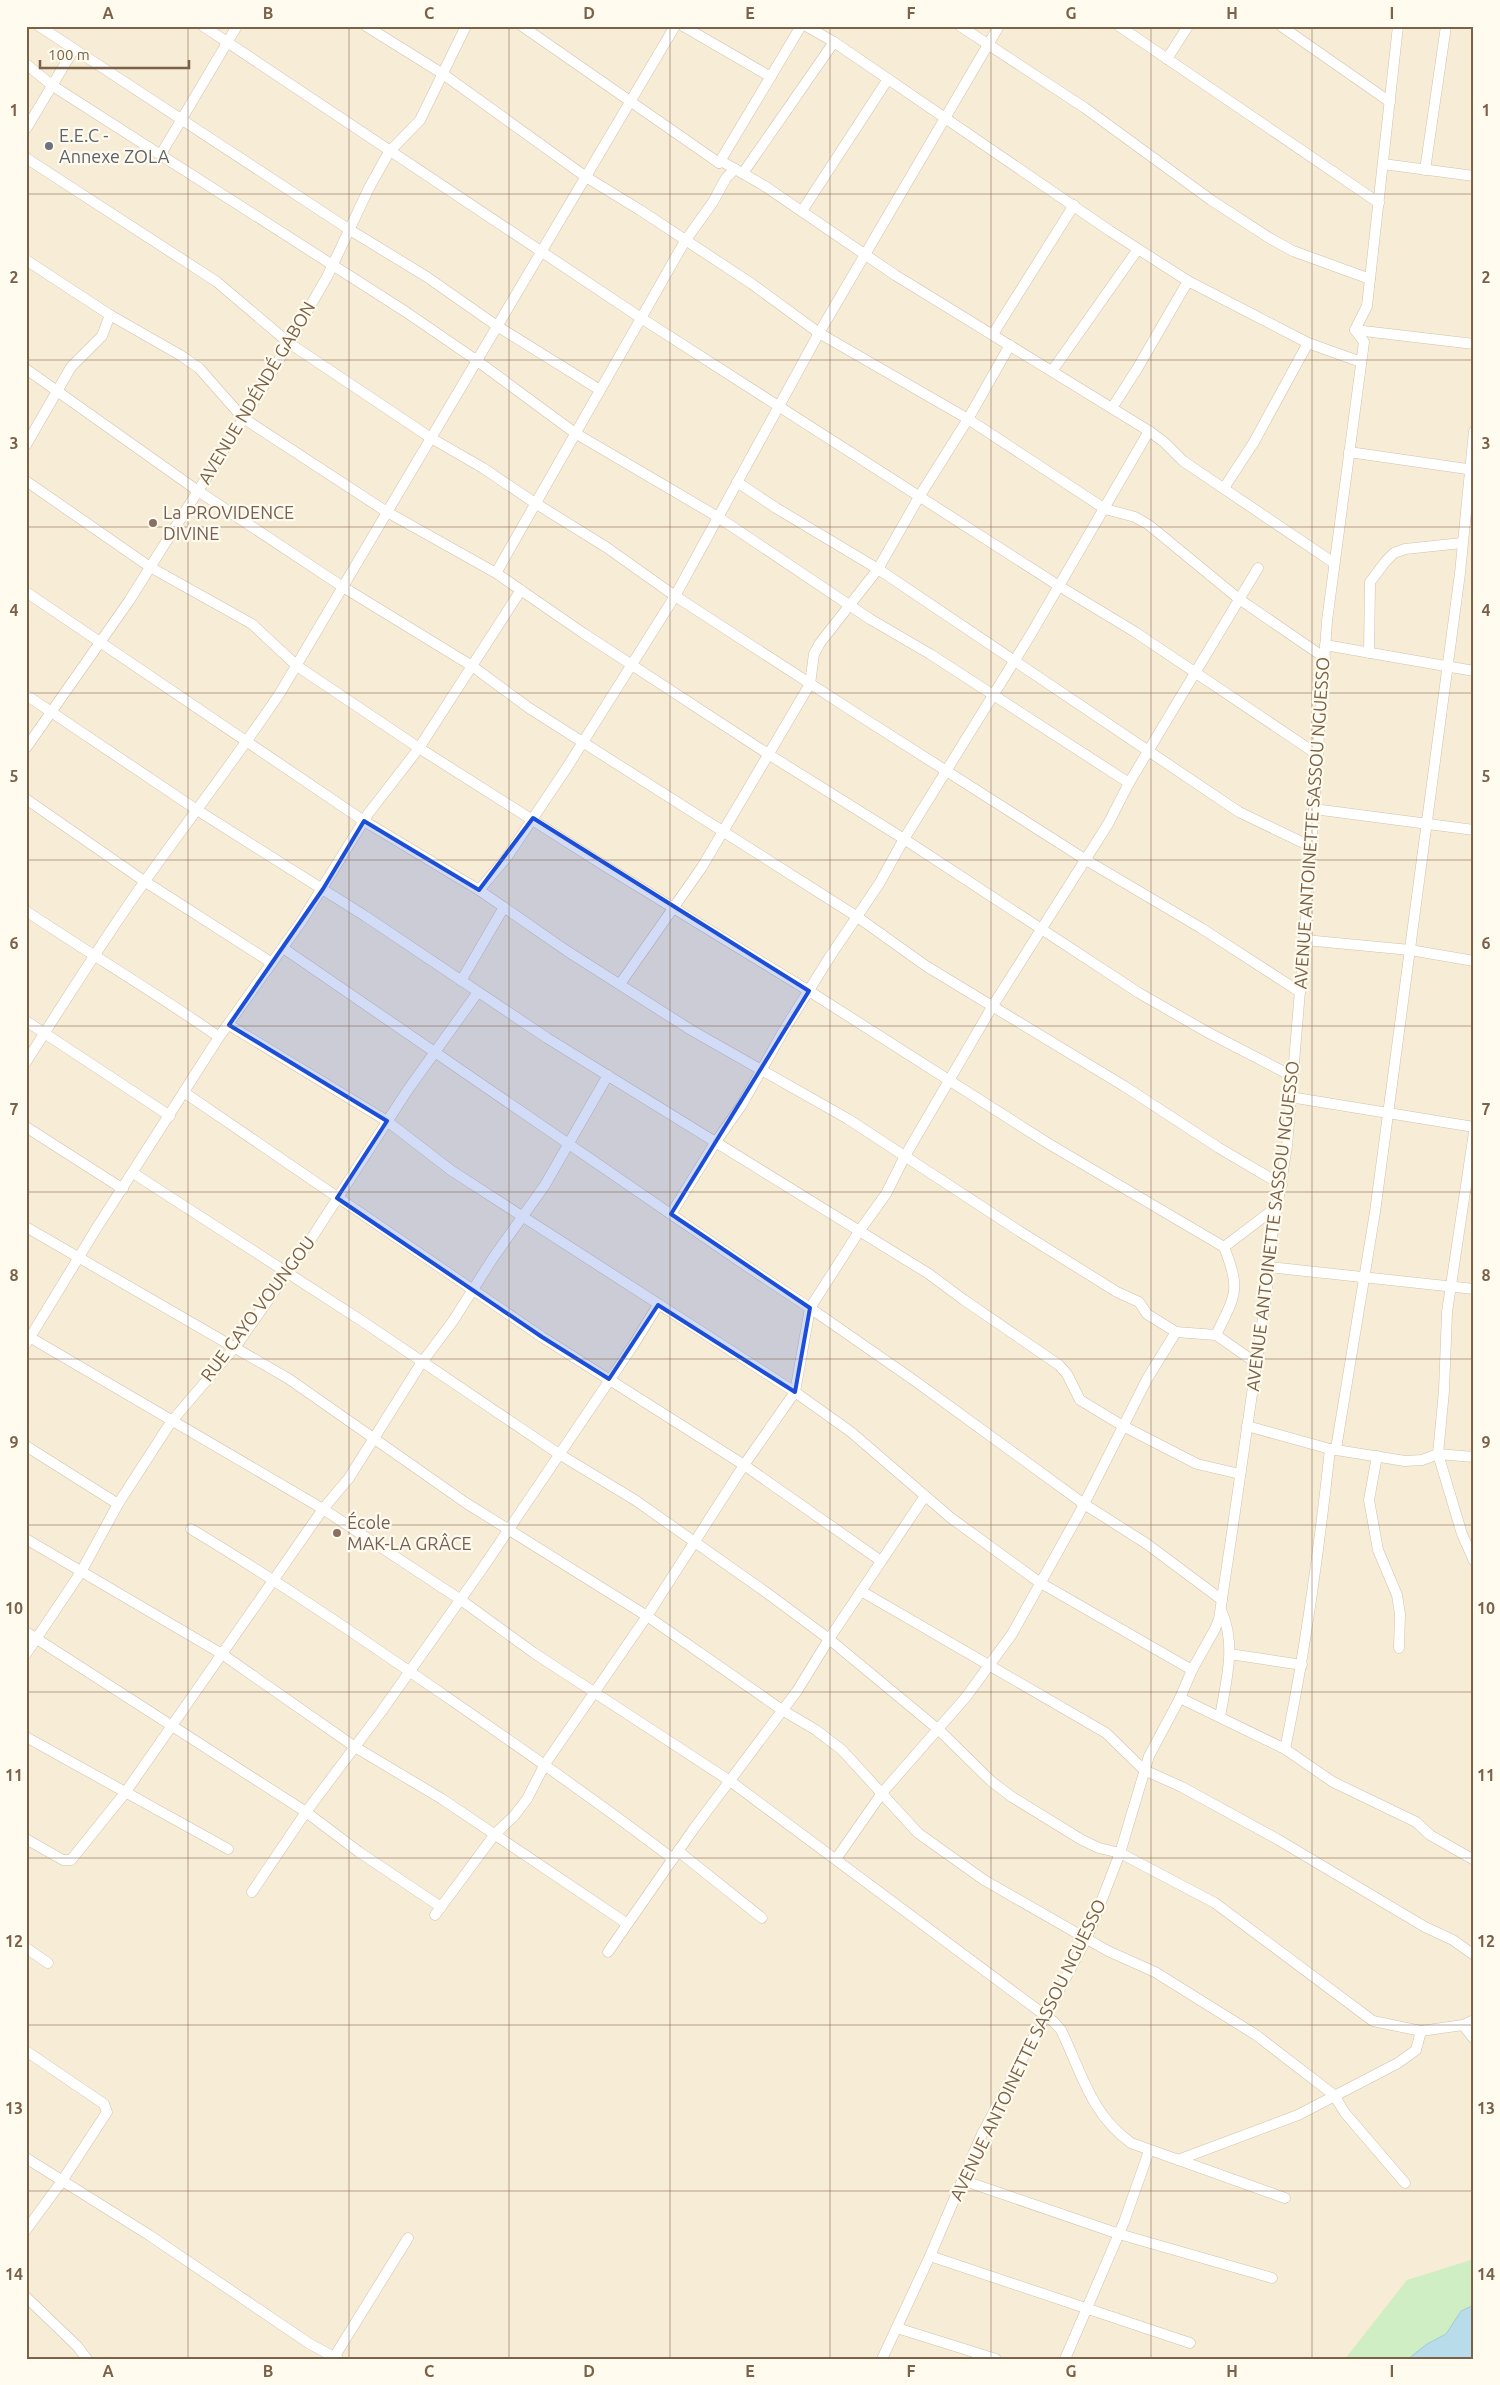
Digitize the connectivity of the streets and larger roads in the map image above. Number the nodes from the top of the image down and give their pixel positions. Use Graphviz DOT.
graph roads {
  1 [pos="203,26"];
  2 [pos="237,26"];
  3 [pos="366,26"];
  4 [pos="466,26"];
  5 [pos="522,26"];
  6 [pos="675,26"];
  7 [pos="683,26"];
  8 [pos="801,26"];
  9 [pos="806,26"];
  10 [pos="960,26"];
  11 [pos="1000,26"];
  12 [pos="1119,26"];
  13 [pos="1188,26"];
  14 [pos="1281,26"];
  15 [pos="1398,26"];
  16 [pos="1446,26"];
  17 [pos="46,28"];
  18 [pos="228,42"];
  19 [pos="834,42"];
  20 [pos="988,45"];
  21 [pos="74,49"];
  22 [pos="1167,59"];
  23 [pos="26,64"];
  24 [pos="443,74"];
  25 [pos="770,78"];
  26 [pos="888,78"];
  27 [pos="53,86"];
  28 [pos="632,101"];
  29 [pos="1390,102"];
  30 [pos="181,119"];
  31 [pos="945,119"];
  32 [pos="26,129"];
  33 [pos="389,152"];
  34 [pos="160,154"];
  35 [pos="26,158"];
  36 [pos="719,163"];
  37 [pos="1383,164"];
  38 [pos="1425,170"];
  39 [pos="739,171"];
  40 [pos="1474,176"];
  41 [pos="586,177"];
  42 [pos="1379,203"];
  43 [pos="1074,205"];
  44 [pos="802,211"];
  45 [pos="350,230"];
  46 [pos="685,240"];
  47 [pos="1138,249"];
  48 [pos="541,252"];
  49 [pos="865,256"];
  50 [pos="26,260"];
  51 [pos="333,266"];
  52 [pos="1370,279"];
  53 [pos="1188,281"];
  54 [pos="110,315"];
  55 [pos="641,318"];
  56 [pos="497,326"];
  57 [pos="1355,330"];
  58 [pos="819,333"];
  59 [pos="993,334"];
  60 [pos="289,343"];
  61 [pos="1308,344"];
  62 [pos="1474,344"];
  63 [pos="1010,345"];
  64 [pos="476,360"];
  65 [pos="1361,362"];
  66 [pos="26,370"];
  67 [pos="1052,371"];
  68 [pos="600,390"];
  69 [pos="57,391"];
  70 [pos="779,407"];
  71 [pos="1112,408"];
  72 [pos="243,418"];
  73 [pos="968,419"];
  74 [pos="1149,431"];
  75 [pos="1474,431"];
  76 [pos="575,433"];
  77 [pos="431,438"];
  78 [pos="26,445"];
  79 [pos="1349,452"];
  80 [pos="1471,470"];
  81 [pos="26,481"];
  82 [pos="737,482"];
  83 [pos="1224,488"];
  84 [pos="198,491"];
  85 [pos="919,497"];
  86 [pos="535,504"];
  87 [pos="1105,509"];
  88 [pos="387,512"];
  89 [pos="718,517"];
  90 [pos="1462,543"];
  91 [pos="1334,563"];
  92 [pos="150,567"];
  93 [pos="1258,568"];
  94 [pos="878,569"];
  95 [pos="496,573"];
  96 [pos="1059,586"];
  97 [pos="343,587"];
  98 [pos="521,590"];
  99 [pos="26,592"];
  100 [pos="675,596"];
  101 [pos="1239,600"];
  102 [pos="851,606"];
  103 [pos="99,643"];
  104 [pos="1325,645"];
  105 [pos="1369,653"];
  106 [pos="1324,658"];
  107 [pos="1014,661"];
  108 [pos="632,664"];
  109 [pos="297,666"];
  110 [pos="472,666"];
  111 [pos="1446,666"];
  112 [pos="1474,671"];
  113 [pos="1195,672"];
  114 [pos="810,684"];
  115 [pos="26,695"];
  116 [pos="994,695"];
  117 [pos="52,713"];
  118 [pos="248,742"];
  119 [pos="582,742"];
  120 [pos="26,748"];
  121 [pos="419,748"];
  122 [pos="1149,751"];
  123 [pos="768,754"];
  124 [pos="1318,756"];
  125 [pos="946,771"];
  126 [pos="1129,783"];
  127 [pos="26,799"];
  128 [pos="1314,809"];
  129 [pos="197,810"];
  130 [pos="533,818"];
  131 [pos="364,822"];
  132 [pos="1426,824"];
  133 [pos="1474,830"];
  134 [pos="721,832"];
  135 [pos="904,839"];
  136 [pos="1312,847"];
  137 [pos="1086,860"];
  138 [pos="144,881"];
  139 [pos="323,889"];
  140 [pos="479,890"];
  141 [pos="504,907"];
  142 [pos="673,908"];
  143 [pos="26,911"];
  144 [pos="856,916"];
  145 [pos="1042,928"];
  146 [pos="1305,940"];
  147 [pos="283,948"];
  148 [pos="1410,950"];
  149 [pos="93,955"];
  150 [pos="1474,961"];
  151 [pos="272,963"];
  152 [pos="461,981"];
  153 [pos="620,984"];
  154 [pos="809,991"];
  155 [pos="478,992"];
  156 [pos="1300,992"];
  157 [pos="992,1007"];
  158 [pos="26,1021"];
  159 [pos="229,1025"];
  160 [pos="45,1033"];
  161 [pos="219,1037"];
  162 [pos="435,1053"];
  163 [pos="26,1062"];
  164 [pos="761,1068"];
  165 [pos="608,1075"];
  166 [pos="1292,1076"];
  167 [pos="949,1081"];
  168 [pos="184,1093"];
  169 [pos="1290,1097"];
  170 [pos="1387,1114"];
  171 [pos="170,1116"];
  172 [pos="387,1121"];
  173 [pos="26,1127"];
  174 [pos="1474,1127"];
  175 [pos="1474,1132"];
  176 [pos="715,1143"];
  177 [pos="568,1144"];
  178 [pos="905,1156"];
  179 [pos="133,1174"];
  180 [pos="1282,1185"];
  181 [pos="122,1189"];
  182 [pos="337,1198"];
  183 [pos="1278,1206"];
  184 [pos="671,1214"];
  185 [pos="523,1216"];
  186 [pos="26,1227"];
  187 [pos="860,1230"];
  188 [pos="1224,1247"];
  189 [pos="78,1258"];
  190 [pos="1269,1267"];
  191 [pos="287,1273"];
  192 [pos="1363,1278"];
  193 [pos="1451,1286"];
  194 [pos="1474,1289"];
  195 [pos="472,1290"];
  196 [pos="658,1305"];
  197 [pos="810,1308"];
  198 [pos="1176,1332"];
  199 [pos="1216,1335"];
  200 [pos="28,1339"];
  201 [pos="236,1346"];
  202 [pos="423,1361"];
  203 [pos="1256,1362"];
  204 [pos="609,1379"];
  205 [pos="795,1392"];
  206 [pos="171,1422"];
  207 [pos="1123,1426"];
  208 [pos="1248,1426"];
  209 [pos="373,1439"];
  210 [pos="26,1446"];
  211 [pos="1333,1449"];
  212 [pos="559,1454"];
  213 [pos="1438,1454"];
  214 [pos="1377,1456"];
  215 [pos="1474,1457"];
  216 [pos="744,1465"];
  217 [pos="1240,1474"];
  218 [pos="925,1496"];
  219 [pos="118,1504"];
  220 [pos="1084,1504"];
  221 [pos="323,1509"];
  222 [pos="191,1529"];
  223 [pos="509,1529"];
  224 [pos="26,1539"];
  225 [pos="694,1543"];
  226 [pos="1474,1561"];
  227 [pos="881,1562"];
  228 [pos="81,1572"];
  229 [pos="274,1579"];
  230 [pos="1039,1582"];
  231 [pos="861,1591"];
  232 [pos="461,1600"];
  233 [pos="1221,1604"];
  234 [pos="647,1616"];
  235 [pos="26,1632"];
  236 [pos="37,1638"];
  237 [pos="829,1639"];
  238 [pos="1399,1648"];
  239 [pos="26,1654"];
  240 [pos="222,1654"];
  241 [pos="1230,1654"];
  242 [pos="1302,1665"];
  243 [pos="990,1667"];
  244 [pos="1192,1670"];
  245 [pos="409,1671"];
  246 [pos="594,1691"];
  247 [pos="1180,1698"];
  248 [pos="782,1710"];
  249 [pos="1220,1717"];
  250 [pos="173,1724"];
  251 [pos="939,1730"];
  252 [pos="26,1737"];
  253 [pos="355,1747"];
  254 [pos="1285,1749"];
  255 [pos="545,1764"];
  256 [pos="1144,1770"];
  257 [pos="730,1781"];
  258 [pos="125,1793"];
  259 [pos="882,1793"];
  260 [pos="306,1812"];
  261 [pos="495,1834"];
  262 [pos="26,1839"];
  263 [pos="228,1849"];
  264 [pos="1120,1853"];
  265 [pos="676,1855"];
  266 [pos="836,1858"];
  267 [pos="1474,1860"];
  268 [pos="252,1892"];
  269 [pos="762,1918"];
  270 [pos="626,1923"];
  271 [pos="1087,1938"];
  272 [pos="26,1948"];
  273 [pos="608,1952"];
  274 [pos="1474,1955"];
  275 [pos="48,1963"];
  276 [pos="1046,2016"];
  277 [pos="1474,2020"];
  278 [pos="1463,2025"];
  279 [pos="1421,2031"];
  280 [pos="1474,2039"];
  281 [pos="26,2051"];
  282 [pos="1334,2095"];
  283 [pos="1150,2151"];
  284 [pos="26,2158"];
  285 [pos="1178,2160"];
  286 [pos="962,2180"];
  287 [pos="62,2181"];
  288 [pos="1405,2183"];
  289 [pos="1285,2198"];
  290 [pos="26,2230"];
  291 [pos="1119,2234"];
  292 [pos="408,2238"];
  293 [pos="930,2256"];
  294 [pos="1272,2278"];
  295 [pos="26,2297"];
  296 [pos="1088,2308"];
  297 [pos="896,2328"];
  298 [pos="1190,2343"];
  299 [pos="333,2358"];
  300 [pos="87,2359"];
  301 [pos="338,2359"];
  302 [pos="882,2359"];
  303 [pos="996,2359"];
  304 [pos="1065,2359"];
  1 -- 18 [label="street"];
  2 -- 18 [label="street"];
  3 -- 24 [label="street"];
  4 -- 24 [label="street, AVENUE NDÉNDÉ GABON"];
  5 -- 28 [label="street"];
  6 -- 28 [label="street"];
  7 -- 25 [label="street"];
  8 -- 25 [label="street"];
  9 -- 19 [label="street"];
  10 -- 20 [label="street"];
  11 -- 20 [label="street"];
  12 -- 22 [label="street"];
  13 -- 22 [label="street"];
  14 -- 29 [label="street"];
  15 -- 29 [label="street"];
  16 -- 38 [label="street"];
  17 -- 21 [label="street"];
  18 -- 30 [label="street"];
  18 -- 33 [label="street"];
  19 -- 26 [label="street"];
  19 -- 39 [label="street"];
  20 -- 31 [label="street"];
  20 -- 52 [label="street"];
  21 -- 27 [label="street"];
  21 -- 30 [label="street"];
  22 -- 42 [label="street"];
  23 -- 27 [label="street"];
  24 -- 33 [label="street, AVENUE NDÉNDÉ GABON"];
  24 -- 41 [label="street"];
  25 -- 36 [label="street"];
  26 -- 31 [label="street"];
  26 -- 44 [label="street"];
  27 -- 32 [label="street"];
  27 -- 34 [label="street"];
  28 -- 36 [label="street"];
  28 -- 41 [label="street"];
  29 -- 37 [label="street"];
  30 -- 34 [label="street"];
  30 -- 45 [label="street"];
  31 -- 43 [label="street"];
  31 -- 49 [label="street"];
  33 -- 45 [label="street, AVENUE NDÉNDÉ GABON"];
  33 -- 48 [label="street"];
  34 -- 51 [label="street"];
  35 -- 60 [label="street"];
  36 -- 39 [label="street"];
  37 -- 38 [label="street"];
  37 -- 42 [label="street"];
  38 -- 40 [label="street"];
  39 -- 44 [label="street"];
  39 -- 46 [label="street"];
  41 -- 46 [label="street"];
  41 -- 48 [label="street"];
  42 -- 52 [label="street"];
  43 -- 47 [label="street"];
  43 -- 59 [label="street"];
  44 -- 49 [label="street"];
  45 -- 51 [label="street, AVENUE NDÉNDÉ GABON"];
  45 -- 56 [label="street"];
  46 -- 55 [label="street"];
  46 -- 58 [label="street"];
  47 -- 53 [label="street"];
  47 -- 67 [label="street"];
  48 -- 55 [label="street"];
  48 -- 56 [label="street"];
  49 -- 58 [label="street"];
  49 -- 59 [label="street"];
  50 -- 54 [label="street"];
  51 -- 60 [label="street, AVENUE NDÉNDÉ GABON"];
  51 -- 64 [label="street"];
  52 -- 57 [label="street"];
  53 -- 61 [label="street"];
  53 -- 71 [label="street"];
  54 -- 69 [label="street"];
  54 -- 72 [label="street"];
  55 -- 68 [label="street"];
  55 -- 70 [label="street"];
  56 -- 64 [label="street"];
  56 -- 68 [label="street"];
  57 -- 62 [label="street"];
  57 -- 65 [label="street, AVENUE ANTOINETTE SASSOU NGUESSO"];
  58 -- 70 [label="street"];
  58 -- 73 [label="street"];
  59 -- 63 [label="street"];
  60 -- 72 [label="street, AVENUE NDÉNDÉ GABON"];
  60 -- 77 [label="street"];
  61 -- 65 [label="street"];
  61 -- 83 [label="street"];
  63 -- 67 [label="street"];
  63 -- 73 [label="street"];
  64 -- 76 [label="street"];
  64 -- 77 [label="street"];
  65 -- 79 [label="street, AVENUE ANTOINETTE SASSOU NGUESSO"];
  66 -- 69 [label="street"];
  67 -- 71 [label="street"];
  68 -- 76 [label="street"];
  69 -- 78 [label="street"];
  69 -- 84 [label="street"];
  70 -- 82 [label="street"];
  70 -- 85 [label="street"];
  71 -- 74 [label="street"];
  72 -- 84 [label="street, AVENUE NDÉNDÉ GABON"];
  72 -- 88 [label="street"];
  73 -- 85 [label="street"];
  73 -- 87 [label="street"];
  74 -- 83 [label="street"];
  74 -- 87 [label="street"];
  75 -- 80 [label="street"];
  76 -- 86 [label="street"];
  76 -- 89 [label="street"];
  77 -- 86 [label="street"];
  77 -- 88 [label="street"];
  79 -- 80 [label="street"];
  79 -- 91 [label="street, AVENUE ANTOINETTE SASSOU NGUESSO"];
  80 -- 90 [label="street"];
  81 -- 92 [label="street"];
  82 -- 89 [label="street"];
  82 -- 94 [label="street"];
  83 -- 91 [label="street"];
  84 -- 92 [label="street, AVENUE NDÉNDÉ GABON"];
  84 -- 97 [label="street"];
  85 -- 94 [label="street"];
  85 -- 96 [label="street"];
  86 -- 95 [label="street"];
  86 -- 100 [label="street"];
  87 -- 96 [label="street"];
  87 -- 101 [label="street"];
  88 -- 95 [label="street"];
  88 -- 97 [label="street"];
  89 -- 100 [label="street"];
  89 -- 102 [label="street"];
  90 -- 105 [label="street"];
  90 -- 111 [label="street"];
  91 -- 104 [label="street, AVENUE ANTOINETTE SASSOU NGUESSO"];
  92 -- 103 [label="street, AVENUE NDÉNDÉ GABON"];
  92 -- 109 [label="street"];
  93 -- 101 [label="street"];
  94 -- 102 [label="street"];
  94 -- 107 [label="street"];
  95 -- 98 [label="street"];
  96 -- 107 [label="street"];
  96 -- 113 [label="street"];
  97 -- 109 [label="street"];
  97 -- 110 [label="street"];
  98 -- 108 [label="street"];
  98 -- 110 [label="street"];
  99 -- 103 [label="street"];
  100 -- 108 [label="street"];
  100 -- 114 [label="street"];
  101 -- 106 [label="street"];
  101 -- 113 [label="street"];
  102 -- 114 [label="street"];
  102 -- 116 [label="street"];
  103 -- 117 [label="street, AVENUE NDÉNDÉ GABON"];
  103 -- 118 [label="street"];
  104 -- 105 [label="street"];
  104 -- 106 [label="street, AVENUE ANTOINETTE SASSOU NGUESSO"];
  105 -- 111 [label="street"];
  106 -- 124 [label="street, AVENUE ANTOINETTE SASSOU NGUESSO"];
  107 -- 116 [label="street"];
  107 -- 122 [label="street"];
  108 -- 119 [label="street"];
  108 -- 123 [label="street"];
  109 -- 118 [label="street"];
  109 -- 121 [label="street"];
  110 -- 119 [label="street"];
  110 -- 121 [label="street"];
  111 -- 112 [label="street"];
  111 -- 132 [label="street"];
  113 -- 122 [label="street"];
  113 -- 124 [label="street"];
  114 -- 123 [label="street"];
  114 -- 125 [label="street"];
  115 -- 117 [label="street"];
  116 -- 125 [label="street"];
  116 -- 126 [label="street"];
  117 -- 120 [label="street, AVENUE NDÉNDÉ GABON"];
  117 -- 129 [label="street"];
  118 -- 129 [label="street"];
  118 -- 131 [label="street"];
  119 -- 130 [label="street"];
  119 -- 134 [label="street"];
  121 -- 130 [label="street"];
  121 -- 131 [label="street"];
  122 -- 126 [label="street"];
  122 -- 136 [label="street"];
  123 -- 134 [label="street"];
  123 -- 135 [label="street"];
  124 -- 128 [label="street, AVENUE ANTOINETTE SASSOU NGUESSO"];
  125 -- 135 [label="street"];
  125 -- 137 [label="street"];
  126 -- 137 [label="street"];
  127 -- 138 [label="street"];
  128 -- 132 [label="street"];
  128 -- 136 [label="street, AVENUE ANTOINETTE SASSOU NGUESSO"];
  129 -- 138 [label="street"];
  129 -- 139 [label="street"];
  130 -- 140 [label="street"];
  130 -- 142 [label="street"];
  131 -- 139 [label="street"];
  131 -- 140 [label="street"];
  132 -- 133 [label="street"];
  132 -- 148 [label="street"];
  134 -- 142 [label="street"];
  134 -- 144 [label="street"];
  135 -- 144 [label="street"];
  135 -- 145 [label="street"];
  136 -- 146 [label="street, AVENUE ANTOINETTE SASSOU NGUESSO"];
  137 -- 145 [label="street"];
  137 -- 156 [label="street"];
  138 -- 149 [label="street"];
  138 -- 151 [label="street"];
  139 -- 147 [label="street"];
  139 -- 152 [label="street"];
  140 -- 141 [label="street"];
  141 -- 152 [label="street"];
  141 -- 153 [label="street"];
  142 -- 153 [label="street"];
  142 -- 154 [label="street"];
  143 -- 149 [label="street"];
  144 -- 154 [label="street"];
  144 -- 157 [label="street"];
  145 -- 157 [label="street"];
  145 -- 166 [label="street"];
  146 -- 148 [label="street"];
  146 -- 156 [label="street, AVENUE ANTOINETTE SASSOU NGUESSO"];
  147 -- 151 [label="street"];
  147 -- 162 [label="street"];
  148 -- 150 [label="street"];
  148 -- 170 [label="street"];
  149 -- 160 [label="street"];
  149 -- 161 [label="street"];
  151 -- 159 [label="street"];
  152 -- 155 [label="street"];
  153 -- 164 [label="street"];
  154 -- 164 [label="street"];
  154 -- 167 [label="street"];
  155 -- 162 [label="street, RUE CAYO VOUNGOU"];
  155 -- 165 [label="street"];
  156 -- 166 [label="street, AVENUE ANTOINETTE SASSOU NGUESSO"];
  157 -- 167 [label="street"];
  157 -- 180 [label="street"];
  158 -- 160 [label="street"];
  159 -- 161 [label="street"];
  159 -- 172 [label="street"];
  160 -- 163 [label="street"];
  160 -- 171 [label="street"];
  161 -- 168 [label="street"];
  162 -- 172 [label="street, RUE CAYO VOUNGOU"];
  162 -- 177 [label="street"];
  164 -- 176 [label="street"];
  164 -- 178 [label="street"];
  165 -- 176 [label="street"];
  165 -- 177 [label="street"];
  166 -- 169 [label="street, AVENUE ANTOINETTE SASSOU NGUESSO"];
  167 -- 178 [label="street"];
  167 -- 188 [label="street"];
  168 -- 171 [label="street"];
  168 -- 182 [label="street"];
  169 -- 170 [label="street"];
  169 -- 180 [label="street, AVENUE ANTOINETTE SASSOU NGUESSO"];
  170 -- 174 [label="street"];
  170 -- 192 [label="street"];
  171 -- 179 [label="street"];
  172 -- 182 [label="street, RUE CAYO VOUNGOU"];
  172 -- 185 [label="street"];
  173 -- 181 [label="street"];
  175 -- 193 [label="street"];
  176 -- 184 [label="street"];
  176 -- 187 [label="street"];
  177 -- 184 [label="street"];
  177 -- 185 [label="street"];
  178 -- 187 [label="street"];
  178 -- 198 [label="street"];
  179 -- 181 [label="street"];
  179 -- 191 [label="street"];
  180 -- 183 [label="street, AVENUE ANTOINETTE SASSOU NGUESSO"];
  181 -- 189 [label="street"];
  182 -- 191 [label="street, RUE CAYO VOUNGOU"];
  182 -- 195 [label="street"];
  183 -- 188 [label="street"];
  183 -- 190 [label="street, AVENUE ANTOINETTE SASSOU NGUESSO"];
  184 -- 197 [label="street"];
  185 -- 195 [label="street"];
  185 -- 196 [label="street"];
  186 -- 189 [label="street"];
  187 -- 197 [label="street"];
  187 -- 207 [label="street"];
  188 -- 199 [label="street"];
  189 -- 200 [label="street"];
  189 -- 201 [label="street"];
  190 -- 192 [label="street"];
  190 -- 203 [label="street, AVENUE ANTOINETTE SASSOU NGUESSO"];
  191 -- 201 [label="street, RUE CAYO VOUNGOU"];
  191 -- 202 [label="street"];
  192 -- 193 [label="street"];
  192 -- 211 [label="street"];
  193 -- 194 [label="street"];
  193 -- 213 [label="street"];
  195 -- 202 [label="street"];
  195 -- 204 [label="street"];
  196 -- 204 [label="street"];
  196 -- 205 [label="street"];
  197 -- 205 [label="street"];
  197 -- 220 [label="street"];
  198 -- 199 [label="street"];
  198 -- 207 [label="street"];
  199 -- 203 [label="street"];
  200 -- 206 [label="street"];
  201 -- 206 [label="street, RUE CAYO VOUNGOU"];
  201 -- 209 [label="street"];
  202 -- 209 [label="street"];
  202 -- 212 [label="street"];
  203 -- 208 [label="street, AVENUE ANTOINETTE SASSOU NGUESSO"];
  204 -- 212 [label="street"];
  204 -- 216 [label="street"];
  205 -- 216 [label="street"];
  205 -- 218 [label="street"];
  206 -- 219 [label="street, RUE CAYO VOUNGOU"];
  206 -- 221 [label="street"];
  207 -- 217 [label="street"];
  207 -- 220 [label="street"];
  208 -- 211 [label="street"];
  208 -- 217 [label="street, AVENUE ANTOINETTE SASSOU NGUESSO"];
  209 -- 221 [label="street"];
  209 -- 223 [label="street"];
  210 -- 219 [label="street"];
  211 -- 214 [label="street"];
  211 -- 242 [label="street"];
  212 -- 223 [label="street"];
  212 -- 225 [label="street"];
  213 -- 214 [label="street"];
  213 -- 215 [label="street"];
  213 -- 226 [label="street"];
  214 -- 238 [label="street"];
  216 -- 225 [label="street"];
  216 -- 227 [label="street"];
  217 -- 233 [label="street, AVENUE ANTOINETTE SASSOU NGUESSO"];
  218 -- 227 [label="street"];
  218 -- 230 [label="street"];
  219 -- 228 [label="street, RUE CAYO VOUNGOU"];
  220 -- 230 [label="street"];
  220 -- 233 [label="street"];
  221 -- 229 [label="street"];
  221 -- 232 [label="street"];
  222 -- 229 [label="street"];
  223 -- 232 [label="street"];
  223 -- 234 [label="street"];
  224 -- 228 [label="street"];
  225 -- 234 [label="street"];
  225 -- 237 [label="street"];
  227 -- 231 [label="street"];
  228 -- 236 [label="street, RUE CAYO VOUNGOU"];
  228 -- 240 [label="street"];
  229 -- 240 [label="street"];
  229 -- 245 [label="street"];
  230 -- 243 [label="street"];
  230 -- 244 [label="street"];
  231 -- 237 [label="street"];
  231 -- 243 [label="street"];
  232 -- 245 [label="street"];
  232 -- 246 [label="street"];
  233 -- 241 [label="street"];
  233 -- 244 [label="street, AVENUE ANTOINETTE SASSOU NGUESSO"];
  234 -- 246 [label="street"];
  234 -- 248 [label="street"];
  235 -- 236 [label="street"];
  236 -- 239 [label="street, RUE CAYO VOUNGOU"];
  236 -- 250 [label="street"];
  237 -- 248 [label="street"];
  237 -- 251 [label="street"];
  240 -- 250 [label="street"];
  240 -- 253 [label="street"];
  241 -- 242 [label="street"];
  241 -- 249 [label="street"];
  242 -- 254 [label="street"];
  243 -- 251 [label="street"];
  243 -- 256 [label="street"];
  244 -- 247 [label="street, AVENUE ANTOINETTE SASSOU NGUESSO"];
  245 -- 253 [label="street"];
  245 -- 255 [label="street"];
  246 -- 255 [label="street"];
  246 -- 257 [label="street"];
  247 -- 249 [label="street"];
  247 -- 256 [label="street, AVENUE ANTOINETTE SASSOU NGUESSO"];
  248 -- 257 [label="street"];
  248 -- 259 [label="street"];
  249 -- 254 [label="street"];
  250 -- 258 [label="street"];
  250 -- 260 [label="street"];
  251 -- 259 [label="street"];
  251 -- 264 [label="street"];
  252 -- 258 [label="street"];
  253 -- 260 [label="street"];
  253 -- 261 [label="street"];
  254 -- 267 [label="street"];
  255 -- 261 [label="street"];
  255 -- 265 [label="street"];
  256 -- 264 [label="street, AVENUE ANTOINETTE SASSOU NGUESSO"];
  256 -- 274 [label="street"];
  257 -- 265 [label="street"];
  257 -- 266 [label="street"];
  258 -- 262 [label="street"];
  258 -- 263 [label="street"];
  259 -- 266 [label="street"];
  259 -- 271 [label="street"];
  260 -- 261 [label="street"];
  260 -- 268 [label="street"];
  261 -- 270 [label="street"];
  264 -- 271 [label="street, AVENUE ANTOINETTE SASSOU NGUESSO"];
  264 -- 279 [label="street"];
  265 -- 269 [label="street"];
  265 -- 270 [label="street"];
  266 -- 276 [label="street"];
  270 -- 273 [label="street"];
  271 -- 276 [label="street, AVENUE ANTOINETTE SASSOU NGUESSO"];
  271 -- 282 [label="street"];
  272 -- 275 [label="street"];
  276 -- 283 [label="street"];
  276 -- 286 [label="street, AVENUE ANTOINETTE SASSOU NGUESSO"];
  277 -- 278 [label="street"];
  278 -- 279 [label="street"];
  278 -- 280 [label="street"];
  279 -- 282 [label="street"];
  281 -- 287 [label="street"];
  282 -- 285 [label="street"];
  282 -- 288 [label="street"];
  283 -- 285 [label="street"];
  283 -- 291 [label="street"];
  284 -- 287 [label="street"];
  285 -- 289 [label="street"];
  286 -- 291 [label="street"];
  286 -- 293 [label="street, AVENUE ANTOINETTE SASSOU NGUESSO"];
  287 -- 290 [label="street"];
  287 -- 299 [label="street"];
  291 -- 294 [label="street"];
  291 -- 296 [label="street"];
  292 -- 299 [label="street"];
  293 -- 296 [label="street"];
  293 -- 297 [label="street, AVENUE ANTOINETTE SASSOU NGUESSO"];
  295 -- 300 [label="street"];
  296 -- 298 [label="street"];
  296 -- 304 [label="street"];
  297 -- 302 [label="street, AVENUE ANTOINETTE SASSOU NGUESSO"];
  297 -- 303 [label="street"];
  299 -- 301 [label="street"];
}
